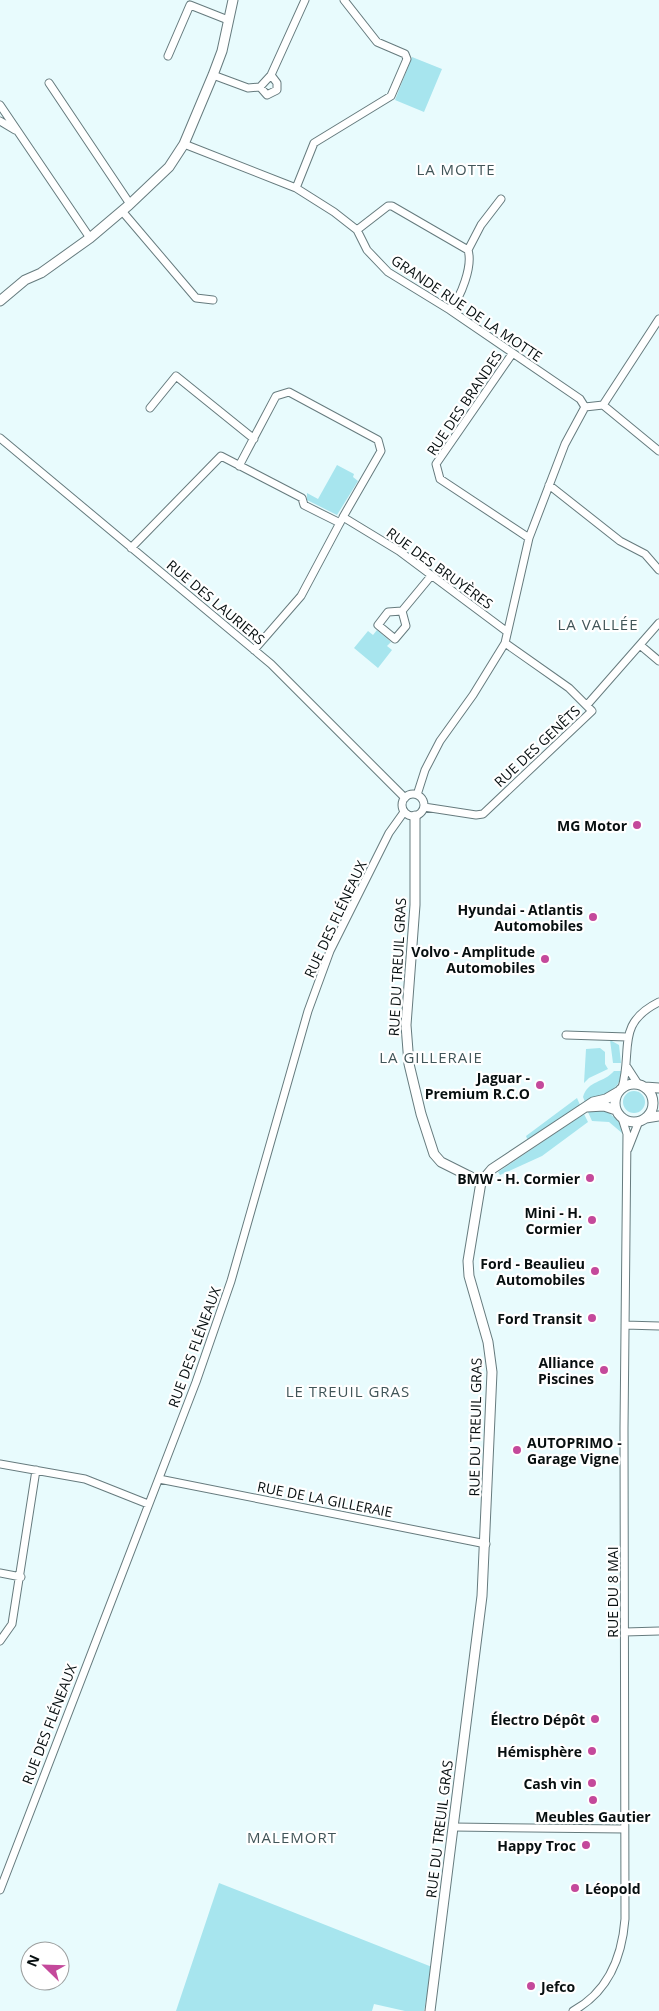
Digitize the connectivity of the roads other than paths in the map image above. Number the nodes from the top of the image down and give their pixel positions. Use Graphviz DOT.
graph roads {
  1 [pos="233,0"];
  2 [pos="305,0"];
  3 [pos="344,0"];
  4 [pos="191,2"];
  5 [pos="228,20"];
  6 [pos="168,56"];
  7 [pos="271,75"];
  8 [pos="213,76"];
  9 [pos="49,83"];
  10 [pos="260,87"];
  11 [pos="0,105"];
  12 [pos="0,121"];
  13 [pos="18,131"];
  14 [pos="184,144"];
  15 [pos="296,188"];
  16 [pos="501,199"];
  17 [pos="130,204"];
  18 [pos="122,211"];
  19 [pos="357,230"];
  20 [pos="90,238"];
  21 [pos="468,250"];
  22 [pos="213,300"];
  23 [pos="0,301"];
  24 [pos="450,310"];
  25 [pos="659,319"];
  26 [pos="512,354"];
  27 [pos="603,405"];
  28 [pos="585,407"];
  29 [pos="150,408"];
  30 [pos="0,438"];
  31 [pos="254,439"];
  32 [pos="659,451"];
  33 [pos="239,466"];
  34 [pos="549,485"];
  35 [pos="341,520"];
  36 [pos="529,538"];
  37 [pos="131,548"];
  38 [pos="659,570"];
  39 [pos="430,576"];
  40 [pos="402,611"];
  41 [pos="659,623"];
  42 [pos="506,631"];
  43 [pos="504,643"];
  44 [pos="640,645"];
  45 [pos="254,650"];
  46 [pos="659,661"];
  47 [pos="587,705"];
  48 [pos="417,795"];
  49 [pos="405,798"];
  50 [pos="424,807"];
  51 [pos="404,812"];
  52 [pos="415,816"];
  53 [pos="659,1002"];
  54 [pos="566,1035"];
  55 [pos="627,1037"];
  56 [pos="626,1065"];
  57 [pos="641,1086"];
  58 [pos="659,1088"];
  59 [pos="620,1090"];
  60 [pos="584,1108"];
  61 [pos="619,1114"];
  62 [pos="659,1116"];
  63 [pos="642,1119"];
  64 [pos="626,1154"];
  65 [pos="481,1182"];
  66 [pos="626,1325"];
  67 [pos="659,1326"];
  68 [pos="0,1464"];
  69 [pos="36,1470"];
  70 [pos="159,1479"];
  71 [pos="148,1504"];
  72 [pos="486,1544"];
  73 [pos="0,1573"];
  74 [pos="21,1577"];
  75 [pos="659,1631"];
  76 [pos="625,1632"];
  77 [pos="0,1641"];
  78 [pos="453,1827"];
  79 [pos="624,1829"];
  80 [pos="1,1885"];
  81 [pos="430,2011"];
  82 [pos="573,2011"];
  1 -- 5 [label="street"];
  2 -- 7 [label="street"];
  3 -- 15 [label="street"];
  4 -- 5 [label="street"];
  4 -- 6 [label="street"];
  5 -- 8 [label="street"];
  7 -- 10 [label="street"];
  7 -- 10 [label="street"];
  8 -- 10 [label="street"];
  8 -- 14 [label="street"];
  9 -- 17 [label="street"];
  11 -- 13 [label="street"];
  12 -- 13 [label="street"];
  13 -- 20 [label="street"];
  14 -- 15 [label="street, GRANDE RUE DE LA MOTTE"];
  14 -- 17 [label="street"];
  15 -- 19 [label="street, GRANDE RUE DE LA MOTTE"];
  16 -- 21 [label="street"];
  17 -- 18 [label="street"];
  18 -- 20 [label="street"];
  18 -- 22 [label="street"];
  19 -- 21 [label="street"];
  19 -- 24 [label="street, GRANDE RUE DE LA MOTTE"];
  20 -- 23 [label="street"];
  21 -- 24 [label="street"];
  24 -- 26 [label="street, GRANDE RUE DE LA MOTTE"];
  25 -- 27 [label="street"];
  26 -- 28 [label="street, GRANDE RUE DE LA MOTTE"];
  26 -- 36 [label="street, RUE DES BRANDES"];
  27 -- 28 [label="street"];
  27 -- 32 [label="street"];
  28 -- 34 [label="street"];
  29 -- 31 [label="street"];
  30 -- 37 [label="street, RUE DES LAURIERS"];
  31 -- 33 [label="street"];
  31 -- 35 [label="street"];
  33 -- 35 [label="street, RUE DES BRUYÈRES"];
  33 -- 37 [label="street, RUE DES BRUYÈRES"];
  34 -- 36 [label="street"];
  34 -- 38 [label="street"];
  35 -- 39 [label="street, RUE DES BRUYÈRES"];
  35 -- 45 [label="street"];
  36 -- 42 [label="street"];
  37 -- 45 [label="street, RUE DES LAURIERS"];
  39 -- 40 [label="street"];
  39 -- 42 [label="street, RUE DES BRUYÈRES"];
  41 -- 44 [label="street"];
  42 -- 43 [label="street"];
  43 -- 47 [label="street, RUE DES GENÊTS"];
  43 -- 48 [label="street"];
  44 -- 46 [label="street"];
  44 -- 47 [label="street"];
  45 -- 49 [label="street, RUE DES LAURIERS"];
  47 -- 50 [label="street, RUE DES GENÊTS"];
  48 -- 49 [label="street"];
  48 -- 50 [label="street"];
  49 -- 51 [label="street"];
  50 -- 52 [label="street"];
  51 -- 52 [label="street"];
  51 -- 70 [label="street, RUE DES FLÉNEAUX"];
  52 -- 65 [label="street, RUE DU TREUIL GRAS"];
  53 -- 55 [label="street"];
  54 -- 55 [label="street"];
  55 -- 56 [label="street"];
  56 -- 57 [label="street"];
  56 -- 59 [label="street"];
  57 -- 58 [label="street"];
  57 -- 59 [label="street"];
  57 -- 63 [label="street"];
  59 -- 60 [label="street"];
  59 -- 61 [label="street"];
  60 -- 61 [label="street"];
  60 -- 65 [label="street"];
  61 -- 63 [label="street"];
  61 -- 64 [label="street, RUE DU 8 MAI"];
  62 -- 63 [label="street"];
  63 -- 64 [label="street"];
  64 -- 66 [label="street, RUE DU 8 MAI"];
  65 -- 72 [label="street, RUE DU TREUIL GRAS"];
  66 -- 67 [label="street"];
  66 -- 76 [label="street, RUE DU 8 MAI"];
  68 -- 69 [label="street"];
  69 -- 71 [label="street"];
  69 -- 74 [label="street"];
  70 -- 71 [label="street, RUE DES FLÉNEAUX"];
  70 -- 72 [label="street, RUE DE LA GILLERAIE"];
  71 -- 80 [label="street, RUE DES FLÉNEAUX"];
  72 -- 78 [label="street, RUE DU TREUIL GRAS"];
  73 -- 74 [label="street"];
  74 -- 77 [label="street"];
  75 -- 76 [label="street"];
  76 -- 79 [label="street, RUE DU 8 MAI"];
  78 -- 79 [label="street"];
  78 -- 81 [label="street, RUE DU TREUIL GRAS"];
  79 -- 82 [label="street, RUE DU 8 MAI"];
}
